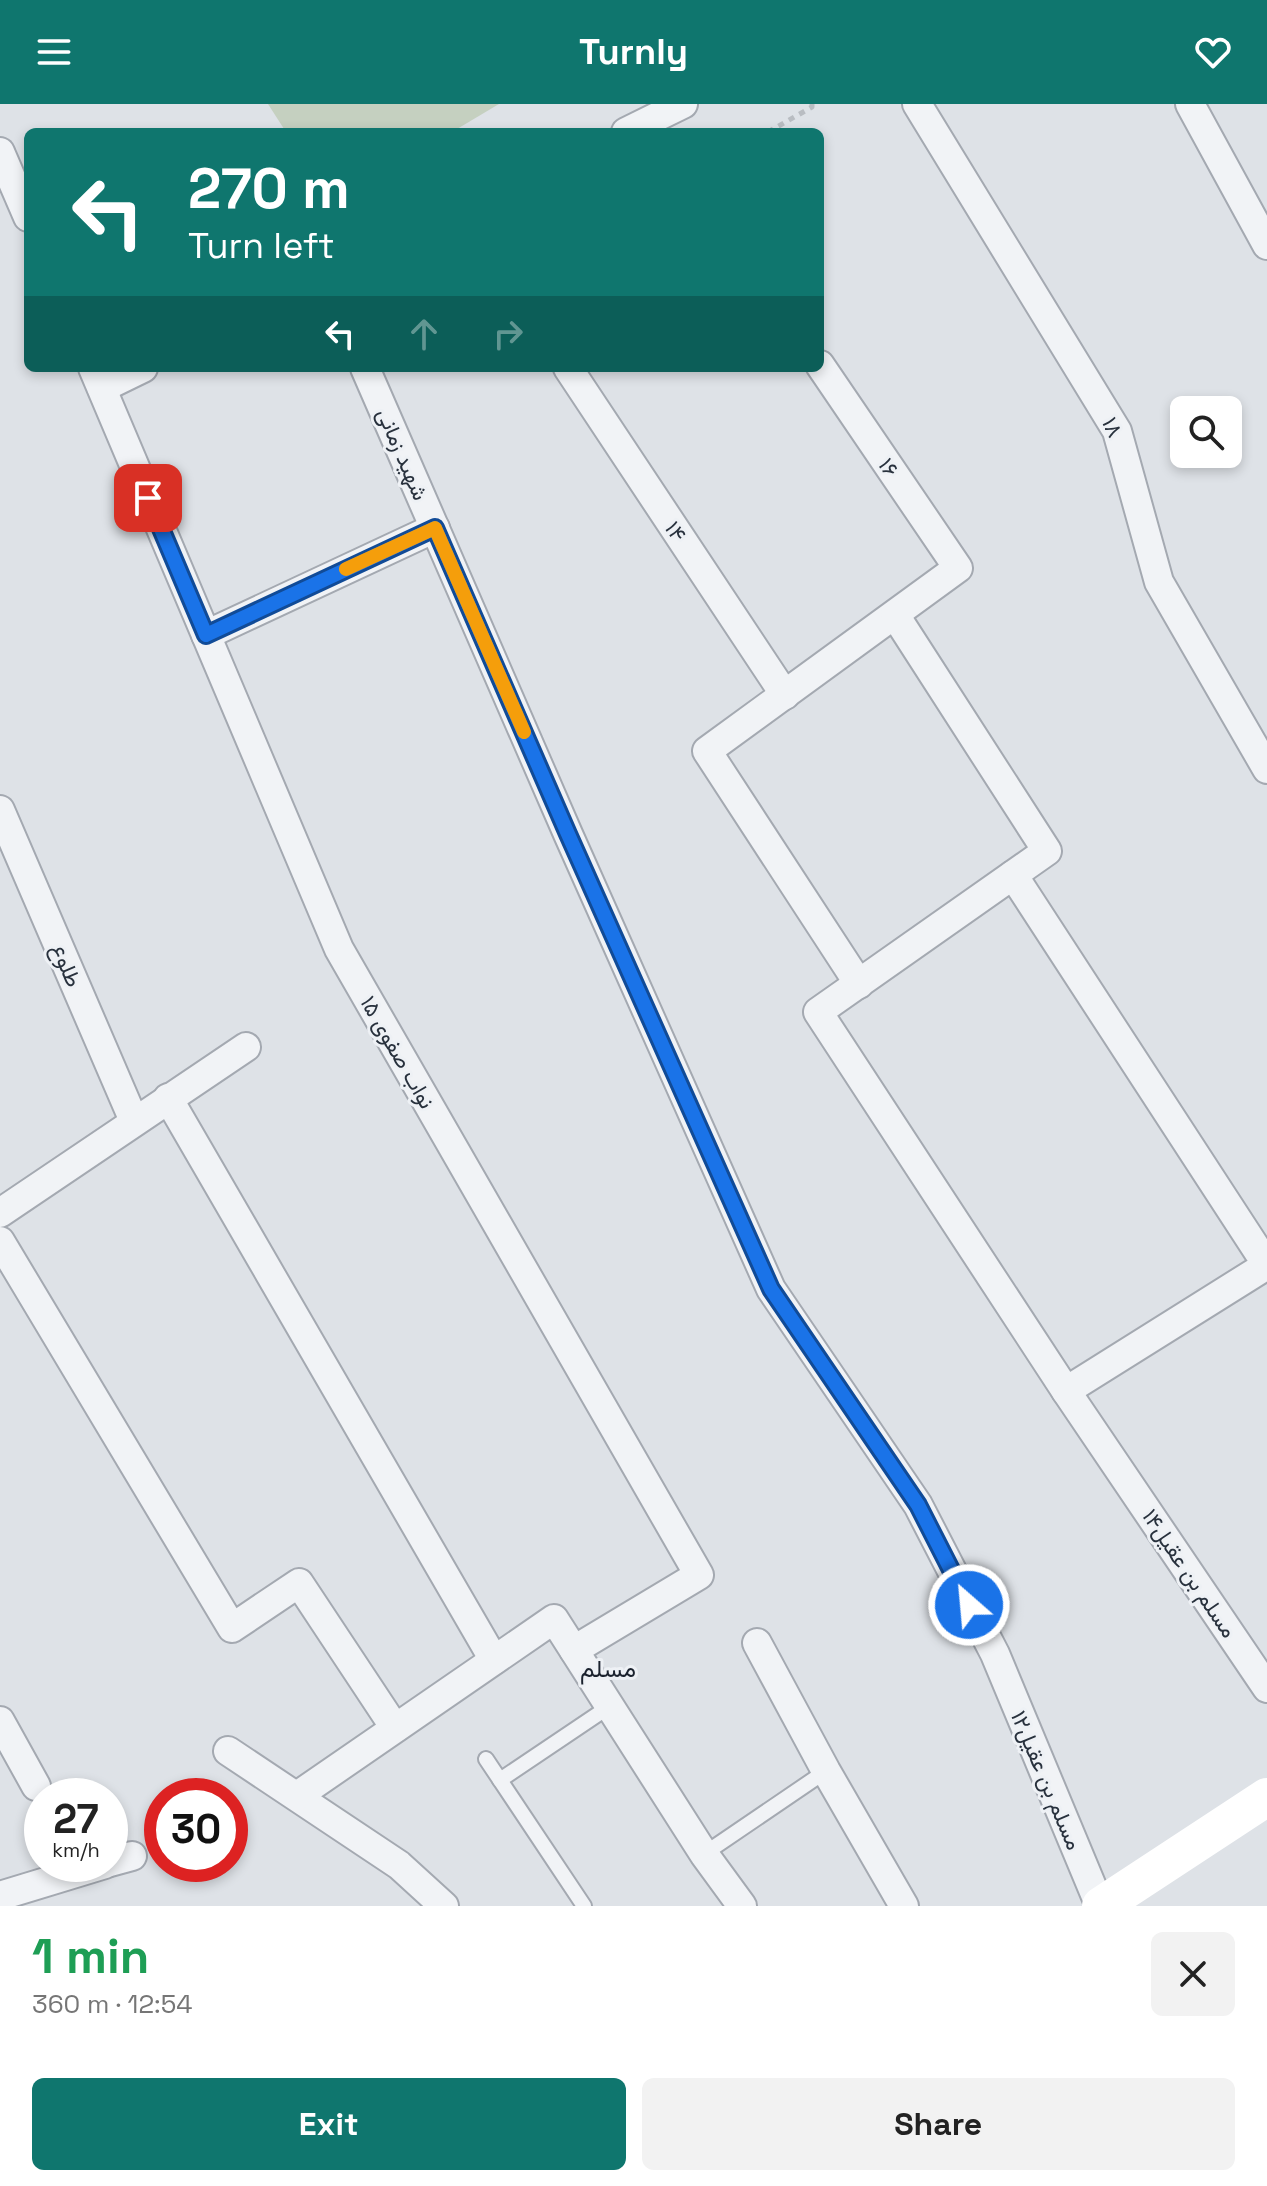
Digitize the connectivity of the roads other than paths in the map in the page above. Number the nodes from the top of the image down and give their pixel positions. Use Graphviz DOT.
graph roads {
  1 [pos="683,104"];
  2 [pos="917,104"];
  3 [pos="1190,104"];
  4 [pos="634,128"];
  5 [pos="0,152"];
  6 [pos="24,208"];
  7 [pos="1267,245"];
  8 [pos="824,371"];
  9 [pos="125,372"];
  10 [pos="367,372"];
  11 [pos="571,372"];
  12 [pos="97,378"];
  13 [pos="435,528"];
  14 [pos="895,615"];
  15 [pos="206,635"];
  16 [pos="785,695"];
  17 [pos="1267,769"];
  18 [pos="0,810"];
  19 [pos="1013,875"];
  20 [pos="859,984"];
  21 [pos="246,1047"];
  22 [pos="168,1098"];
  23 [pos="134,1121"];
  24 [pos="0,1213"];
  25 [pos="0,1241"];
  26 [pos="1066,1391"];
  27 [pos="757,1643"];
  28 [pos="574,1650"];
  29 [pos="995,1654"];
  30 [pos="494,1660"];
  31 [pos="1267,1688"];
  32 [pos="610,1706"];
  33 [pos="0,1721"];
  34 [pos="395,1728"];
  35 [pos="228,1751"];
  36 [pos="486,1759"];
  37 [pos="826,1771"];
  38 [pos="32,1778"];
  39 [pos="500,1780"];
  40 [pos="297,1796"];
  41 [pos="1267,1797"];
  42 [pos="704,1854"];
  43 [pos="46,1882"];
  44 [pos="0,1896"];
  45 [pos="444,1906"];
  46 [pos="584,1906"];
  47 [pos="742,1906"];
  48 [pos="904,1906"];
  49 [pos="1101,1906"];
  1 -- 4 [label="street"];
  2 -- 17 [label="street, ۱۸"];
  3 -- 7 [label="street"];
  5 -- 6 [label="street"];
  8 -- 14 [label="street, ۱۶"];
  9 -- 12 [label="street"];
  10 -- 13 [label="street, شهید زمانی"];
  11 -- 16 [label="street, ۱۴"];
  12 -- 15 [label="street, نواب صفوی ۱۵"];
  13 -- 15 [label="street"];
  13 -- 29 [label="street, شهید زمانی"];
  14 -- 16 [label="street"];
  14 -- 19 [label="street"];
  15 -- 28 [label="street, نواب صفوی ۱۵"];
  16 -- 20 [label="street"];
  18 -- 23 [label="street, طلوع"];
  19 -- 20 [label="street"];
  19 -- 26 [label="street"];
  20 -- 26 [label="street, مسلم بن عقیل۱۴"];
  21 -- 22 [label="street"];
  22 -- 23 [label="street"];
  22 -- 30 [label="street"];
  23 -- 24 [label="street"];
  25 -- 34 [label="street"];
  26 -- 31 [label="street, مسلم بن عقیل۱۴"];
  27 -- 37 [label="street"];
  28 -- 30 [label="street"];
  28 -- 32 [label="street"];
  29 -- 49 [label="street, مسلم بن عقیل۱۲"];
  30 -- 34 [label="street"];
  32 -- 39 [label="lane"];
  32 -- 42 [label="street"];
  33 -- 38 [label="street"];
  34 -- 40 [label="street"];
  35 -- 40 [label="street"];
  36 -- 39 [label="lane"];
  37 -- 42 [label="lane"];
  37 -- 48 [label="street"];
  39 -- 46 [label="lane"];
  40 -- 45 [label="street"];
  41 -- 49 [label="street"];
  42 -- 47 [label="street"];
  43 -- 44 [label="street"];
}
